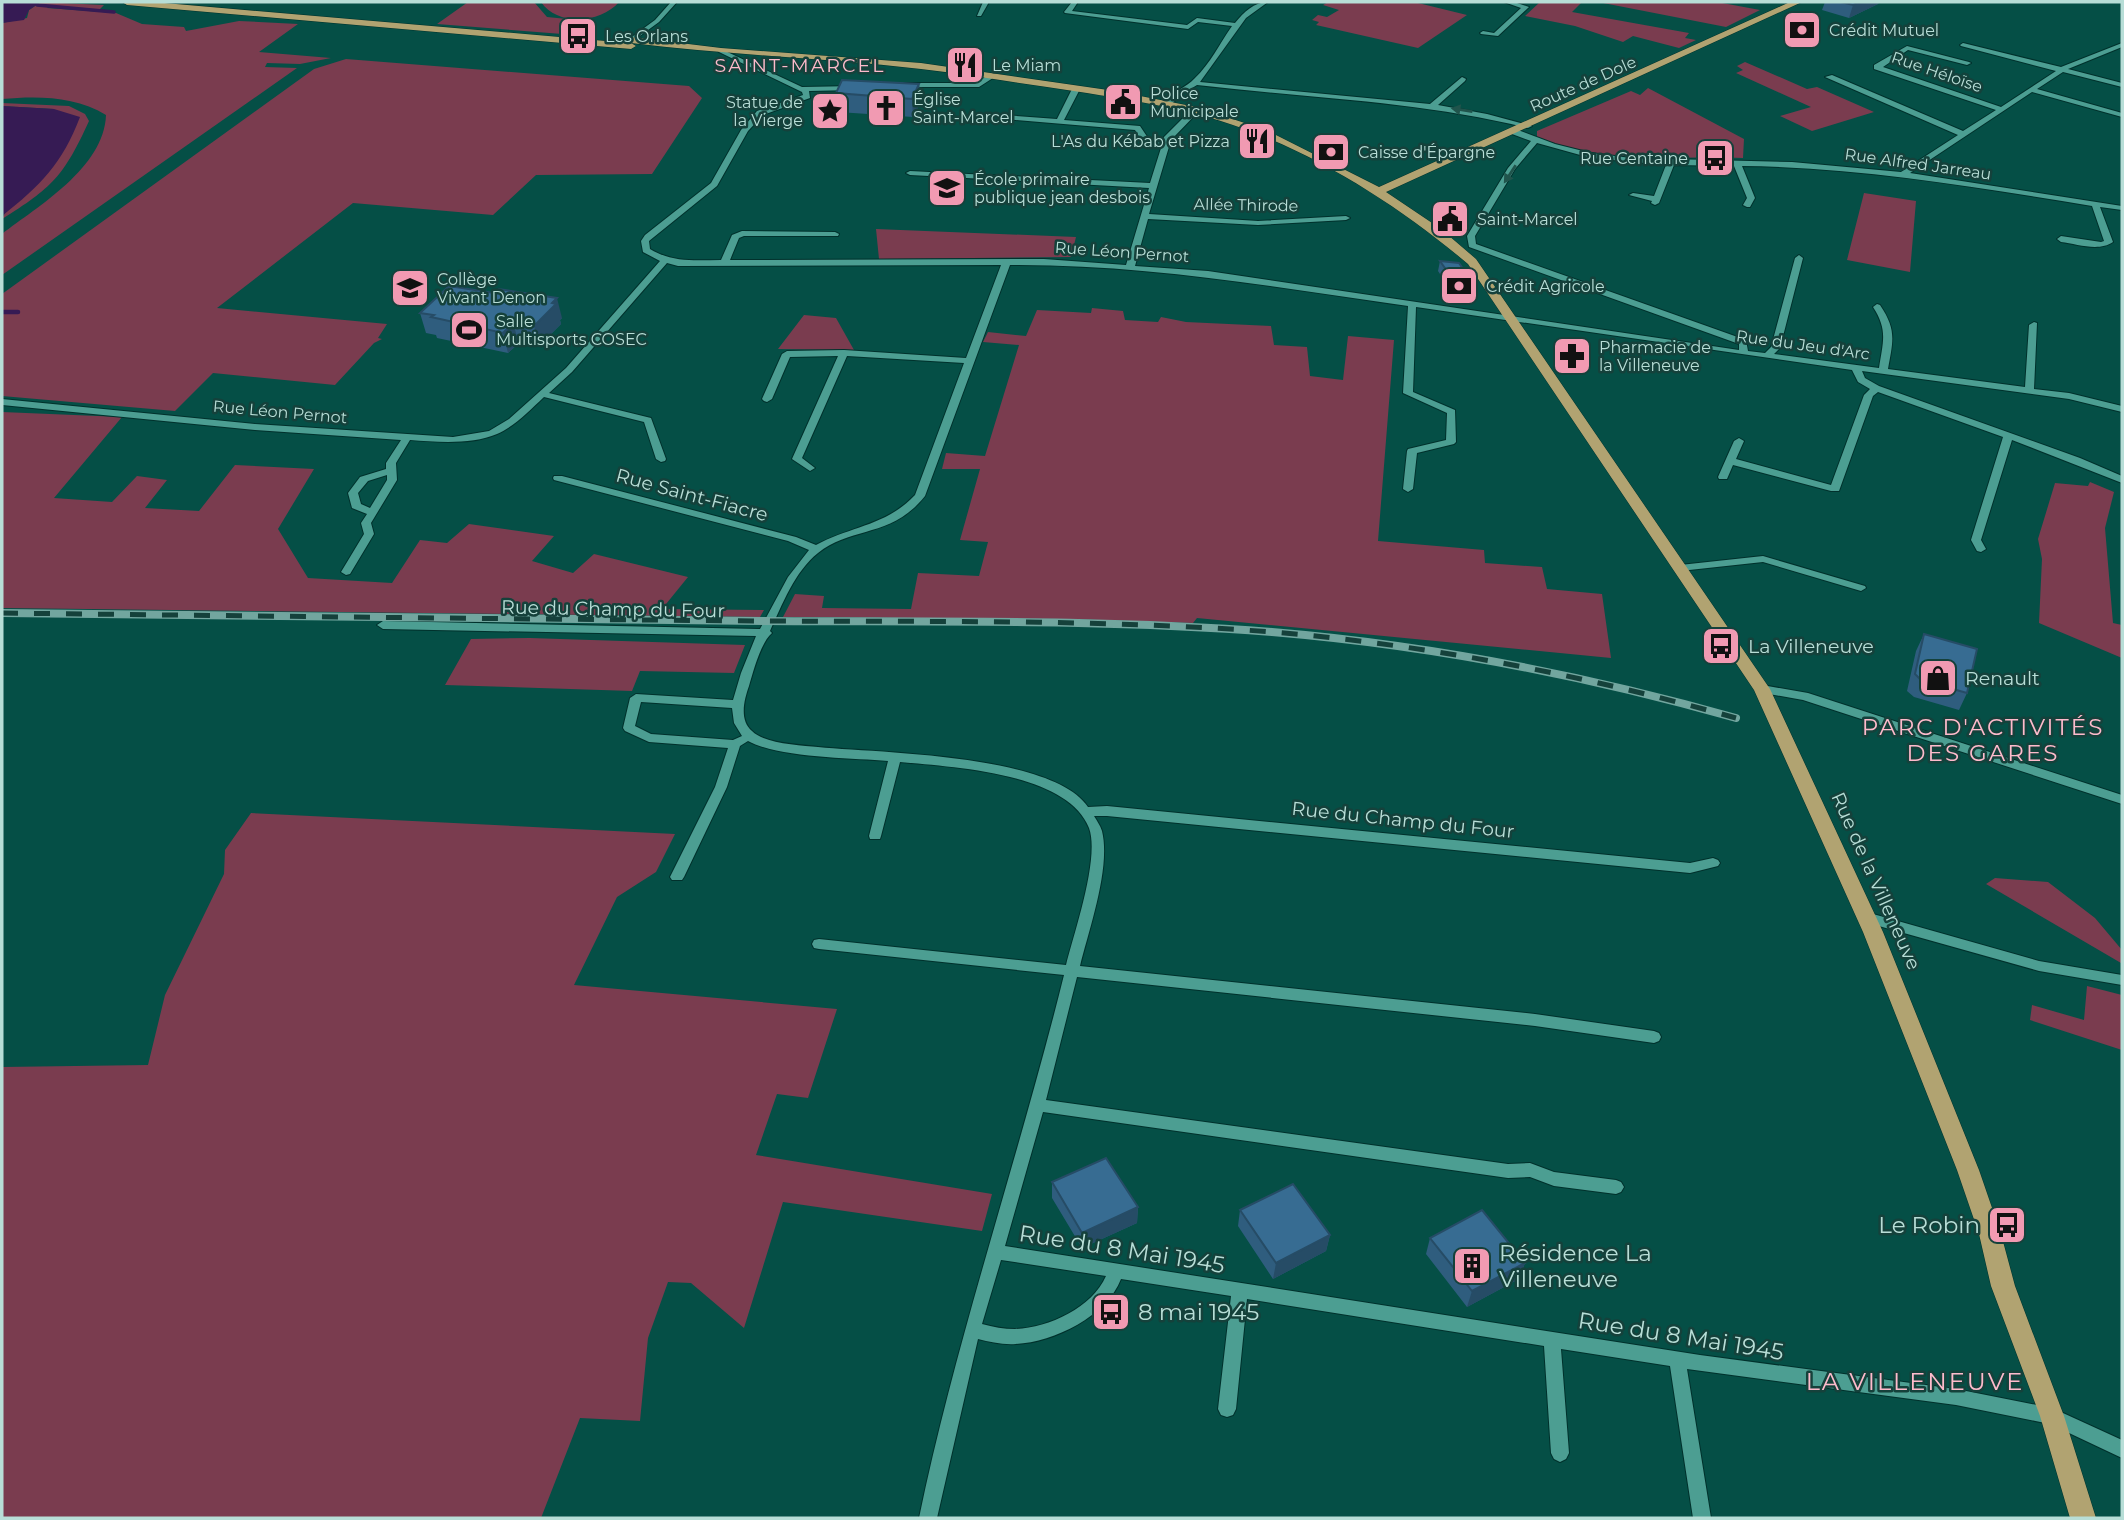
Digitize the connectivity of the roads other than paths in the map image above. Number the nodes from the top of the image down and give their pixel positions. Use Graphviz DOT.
graph roads {
  1 [pos="127,2"];
  2 [pos="674,2"];
  3 [pos="986,2"];
  4 [pos="1074,2"];
  5 [pos="1265,2"];
  6 [pos="1507,2"];
  7 [pos="1797,2"];
  8 [pos="979,15"];
  9 [pos="1238,25"];
  10 [pos="1483,33"];
  11 [pos="629,43"];
  12 [pos="2122,44"];
  13 [pos="1963,46"];
  14 [pos="721,51"];
  15 [pos="1967,63"];
  16 [pos="2063,69"];
  17 [pos="772,76"];
  18 [pos="992,76"];
  19 [pos="1829,76"];
  20 [pos="1462,79"];
  21 [pos="1194,83"];
  22 [pos="894,85"];
  23 [pos="2122,85"];
  24 [pos="868,87"];
  25 [pos="798,89"];
  26 [pos="1076,89"];
  27 [pos="2032,90"];
  28 [pos="1168,103"];
  29 [pos="1432,106"];
  30 [pos="2000,109"];
  31 [pos="1196,110"];
  32 [pos="2122,115"];
  33 [pos="1004,117"];
  34 [pos="1059,122"];
  35 [pos="1528,126"];
  36 [pos="1515,132"];
  37 [pos="1963,134"];
  38 [pos="1535,140"];
  39 [pos="1165,146"];
  40 [pos="1672,161"];
  41 [pos="1737,163"];
  42 [pos="1433,167"];
  43 [pos="1341,170"];
  44 [pos="910,173"];
  45 [pos="1903,174"];
  46 [pos="1154,186"];
  47 [pos="1379,191"];
  48 [pos="1633,195"];
  49 [pos="2095,204"];
  50 [pos="1747,205"];
  51 [pos="2122,208"];
  52 [pos="1146,216"];
  53 [pos="1346,218"];
  54 [pos="835,234"];
  55 [pos="2061,239"];
  56 [pos="1799,258"];
  57 [pos="662,259"];
  58 [pos="725,262"];
  59 [pos="1006,263"];
  60 [pos="1130,267"];
  61 [pos="1412,306"];
  62 [pos="1877,307"];
  63 [pos="1513,319"];
  64 [pos="2034,325"];
  65 [pos="844,353"];
  66 [pos="1744,354"];
  67 [pos="1767,356"];
  68 [pos="969,361"];
  69 [pos="1856,368"];
  70 [pos="1883,371"];
  71 [pos="1876,388"];
  72 [pos="2029,391"];
  73 [pos="542,394"];
  74 [pos="767,398"];
  75 [pos="2,402"];
  76 [pos="2122,409"];
  77 [pos="2009,435"];
  78 [pos="408,438"];
  79 [pos="1739,441"];
  80 [pos="661,458"];
  81 [pos="1730,461"];
  82 [pos="810,468"];
  83 [pos="390,471"];
  84 [pos="1723,477"];
  85 [pos="558,478"];
  86 [pos="2122,480"];
  87 [pos="1408,489"];
  88 [pos="372,512"];
  89 [pos="815,549"];
  90 [pos="1981,549"];
  91 [pos="1680,568"];
  92 [pos="346,572"];
  93 [pos="1861,588"];
  94 [pos="383,625"];
  95 [pos="766,633"];
  96 [pos="1762,689"];
  97 [pos="738,704"];
  98 [pos="749,737"];
  99 [pos="735,744"];
  100 [pos="895,757"];
  101 [pos="2122,800"];
  102 [pos="1088,812"];
  103 [pos="875,836"];
  104 [pos="1713,863"];
  105 [pos="677,877"];
  106 [pos="1866,917"];
  107 [pos="819,944"];
  108 [pos="1072,971"];
  109 [pos="2122,980"];
  110 [pos="1654,1037"];
  111 [pos="1037,1105"];
  112 [pos="1616,1187"];
  113 [pos="998,1252"];
  114 [pos="1116,1270"];
  115 [pos="1240,1290"];
  116 [pos="973,1330"];
  117 [pos="1552,1339"];
  118 [pos="1677,1359"];
  119 [pos="1227,1409"];
  120 [pos="2052,1416"];
  121 [pos="2122,1450"];
  122 [pos="1560,1453"];
  123 [pos="928,1518"];
  124 [pos="1702,1518"];
  125 [pos="2083,1518"];
  1 -- 11 [label="main road"];
  2 -- 11 [label="street"];
  3 -- 8 [label="street"];
  4 -- 9 [label="street"];
  5 -- 9 [label="street"];
  6 -- 10 [label="street"];
  7 -- 35 [label="main road, Route de Dole"];
  9 -- 21 [label="street"];
  11 -- 14 [label="main road"];
  12 -- 16 [label="street"];
  13 -- 16 [label="street"];
  14 -- 17 [label="street"];
  14 -- 18 [label="main road"];
  15 -- 30 [label="street, Rue Héloïse"];
  16 -- 23 [label="street"];
  16 -- 27 [label="street"];
  17 -- 25 [label="street"];
  18 -- 22 [label="street"];
  18 -- 26 [label="main road"];
  19 -- 37 [label="street"];
  20 -- 29 [label="street"];
  21 -- 28 [label="street"];
  21 -- 29 [label="street"];
  24 -- 25 [label="street"];
  25 -- 57 [label="street"];
  26 -- 28 [label="main road"];
  26 -- 34 [label="street"];
  27 -- 30 [label="street"];
  27 -- 32 [label="street"];
  28 -- 31 [label="main road"];
  35 -- 29 [label="street, one-way"];
  30 -- 37 [label="street"];
  31 -- 39 [label="street"];
  31 -- 43 [label="main road"];
  33 -- 34 [label="street"];
  34 -- 39 [label="street"];
  35 -- 36 [label="main road, Route de Dole"];
  36 -- 38 [label="street, Rue Alfred Jarreau"];
  36 -- 42 [label="main road, Route de Dole"];
  37 -- 45 [label="street"];
  38 -- 40 [label="street, Rue Alfred Jarreau"];
  38 -- 66 [label="street, one-way"];
  39 -- 46 [label="street"];
  40 -- 41 [label="street, Rue Alfred Jarreau"];
  40 -- 48 [label="street"];
  41 -- 45 [label="street, Rue Alfred Jarreau"];
  41 -- 50 [label="street"];
  42 -- 43 [label="main road"];
  42 -- 47 [label="main road, Route de Dole"];
  43 -- 47 [label="main road, Rue de la Villeneuve"];
  44 -- 46 [label="street"];
  45 -- 49 [label="street, Rue Alfred Jarreau"];
  46 -- 52 [label="street"];
  47 -- 63 [label="main road, Rue de la Villeneuve"];
  49 -- 51 [label="street, Rue Alfred Jarreau"];
  49 -- 55 [label="street"];
  52 -- 53 [label="street, Allée Thirode"];
  52 -- 60 [label="street"];
  54 -- 58 [label="street"];
  56 -- 67 [label="street"];
  57 -- 58 [label="street, Rue Léon Pernot"];
  57 -- 73 [label="street, Rue Léon Pernot"];
  58 -- 59 [label="street, Rue Léon Pernot"];
  59 -- 60 [label="street, Rue Léon Pernot"];
  59 -- 68 [label="street"];
  60 -- 61 [label="street, Rue Léon Pernot"];
  61 -- 63 [label="street, Rue Léon Pernot"];
  61 -- 87 [label="street"];
  62 -- 70 [label="street, Rue du Jeu d'Arc"];
  63 -- 66 [label="street, Rue du Jeu d'Arc"];
  63 -- 91 [label="main road, Rue de la Villeneuve"];
  64 -- 72 [label="street"];
  65 -- 68 [label="street"];
  65 -- 74 [label="street"];
  65 -- 82 [label="street"];
  66 -- 67 [label="street, Rue du Jeu d'Arc"];
  67 -- 69 [label="street, Rue du Jeu d'Arc"];
  68 -- 89 [label="street"];
  69 -- 70 [label="street, Rue du Jeu d'Arc"];
  69 -- 71 [label="street"];
  70 -- 72 [label="street, Rue du Jeu d'Arc"];
  71 -- 77 [label="street"];
  71 -- 81 [label="street"];
  72 -- 76 [label="street, Rue du Jeu d'Arc"];
  73 -- 78 [label="street, Rue Léon Pernot"];
  73 -- 80 [label="street"];
  75 -- 78 [label="street, Rue Léon Pernot"];
  77 -- 86 [label="street"];
  77 -- 90 [label="street"];
  78 -- 83 [label="street"];
  79 -- 81 [label="street"];
  81 -- 84 [label="street"];
  83 -- 88 [label="street"];
  83 -- 88 [label="street"];
  85 -- 89 [label="street, Rue Saint-Fiacre"];
  88 -- 92 [label="street"];
  89 -- 95 [label="street"];
  91 -- 93 [label="street"];
  91 -- 96 [label="main road, Rue de la Villeneuve"];
  94 -- 95 [label="street, Rue du Champ du Four"];
  95 -- 97 [label="street"];
  96 -- 101 [label="street"];
  96 -- 106 [label="main road, Rue de la Villeneuve"];
  97 -- 98 [label="street"];
  97 -- 99 [label="street"];
  98 -- 99 [label="street"];
  98 -- 100 [label="street"];
  99 -- 105 [label="street"];
  100 -- 102 [label="street"];
  100 -- 103 [label="street"];
  102 -- 104 [label="street, Rue du Champ du Four"];
  102 -- 108 [label="street"];
  106 -- 109 [label="street"];
  106 -- 120 [label="main road, Rue de la Villeneuve"];
  107 -- 108 [label="street"];
  108 -- 110 [label="street"];
  108 -- 111 [label="street"];
  111 -- 112 [label="street"];
  111 -- 113 [label="street"];
  113 -- 114 [label="street, Rue du 8 Mai 1945"];
  113 -- 116 [label="street"];
  114 -- 115 [label="street, Rue du 8 Mai 1945"];
  114 -- 116 [label="street"];
  115 -- 117 [label="street, Rue du 8 Mai 1945"];
  115 -- 119 [label="street, Rue du 8 Mai 1945"];
  116 -- 123 [label="street"];
  117 -- 118 [label="street, Rue du 8 Mai 1945"];
  117 -- 122 [label="street, Rue du 8 Mai 1945"];
  118 -- 120 [label="street, Rue du 8 Mai 1945"];
  118 -- 124 [label="street"];
  120 -- 121 [label="street, Rue du 8 Mai 1945"];
  120 -- 125 [label="main road, Rue de la Villeneuve"];
}
